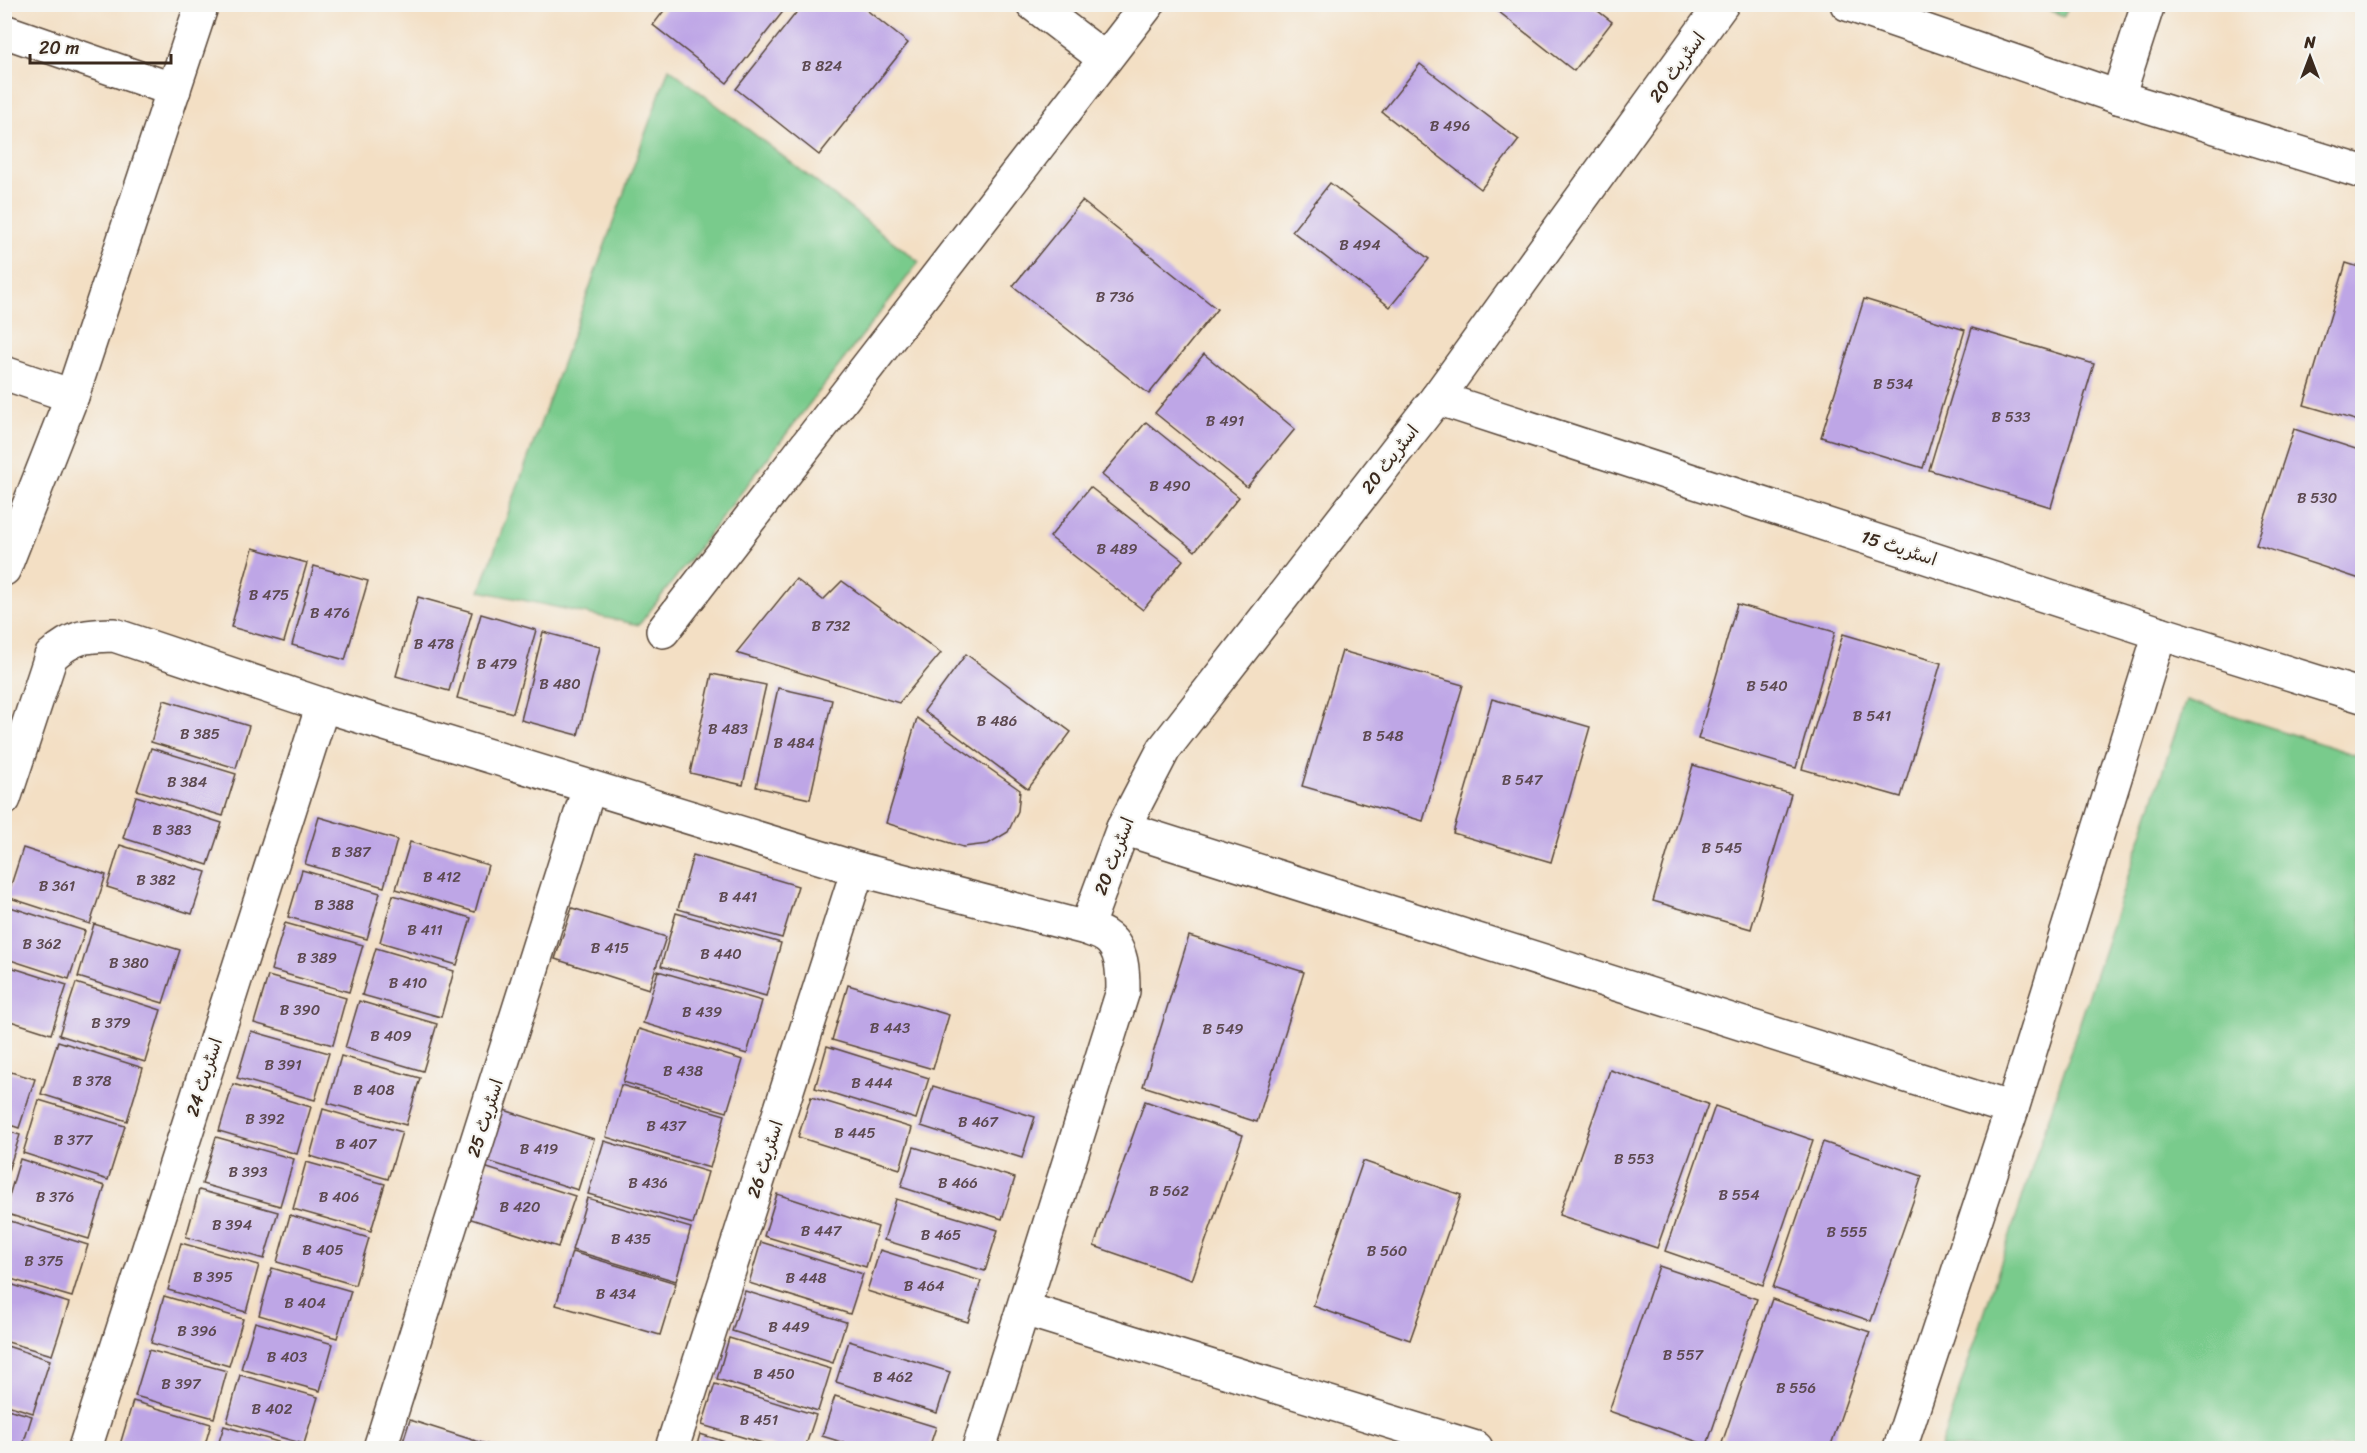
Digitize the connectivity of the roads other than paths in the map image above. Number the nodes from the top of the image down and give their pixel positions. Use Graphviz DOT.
graph roads {
  1 [pos="202,4"];
  2 [pos="1033,4"];
  3 [pos="1149,4"];
  4 [pos="1722,4"];
  5 [pos="1847,4"];
  6 [pos="2148,4"];
  7 [pos="4,31"];
  8 [pos="1105,59"];
  9 [pos="174,90"];
  10 [pos="2118,97"];
  11 [pos="2362,172"];
  12 [pos="4,373"];
  13 [pos="72,396"];
  14 [pos="1437,398"];
  15 [pos="4,569"];
  16 [pos="663,631"];
  17 [pos="2160,633"];
  18 [pos="2362,696"];
  19 [pos="323,705"];
  20 [pos="589,788"];
  21 [pos="4,800"];
  22 [pos="1123,828"];
  23 [pos="858,870"];
  24 [pos="1086,928"];
  25 [pos="2012,1109"];
  26 [pos="1024,1309"];
  27 [pos="85,1449"];
  28 [pos="381,1449"];
  29 [pos="672,1449"];
  30 [pos="979,1449"];
  31 [pos="1476,1449"];
  32 [pos="1900,1449"];
  1 -- 9 [label="street"];
  2 -- 8 [label="street"];
  3 -- 8 [label="street"];
  4 -- 14 [label="street, اسٹریٹ 20"];
  5 -- 10 [label="street"];
  6 -- 10 [label="street"];
  7 -- 9 [label="street"];
  8 -- 16 [label="street"];
  9 -- 13 [label="street"];
  10 -- 11 [label="street"];
  12 -- 13 [label="street"];
  13 -- 15 [label="street"];
  14 -- 17 [label="street, اسٹریٹ 15"];
  14 -- 22 [label="street, اسٹریٹ 20"];
  17 -- 18 [label="street, اسٹریٹ 15"];
  17 -- 25 [label="street"];
  19 -- 20 [label="street"];
  19 -- 21 [label="street"];
  19 -- 27 [label="street, اسٹریٹ 24"];
  20 -- 23 [label="street"];
  20 -- 28 [label="street, اسٹریٹ 25"];
  22 -- 24 [label="street, اسٹریٹ 20"];
  22 -- 25 [label="street"];
  23 -- 24 [label="street"];
  23 -- 29 [label="street, اسٹریٹ 26"];
  24 -- 26 [label="street"];
  25 -- 32 [label="street"];
  26 -- 30 [label="street"];
  26 -- 31 [label="street"];
}
